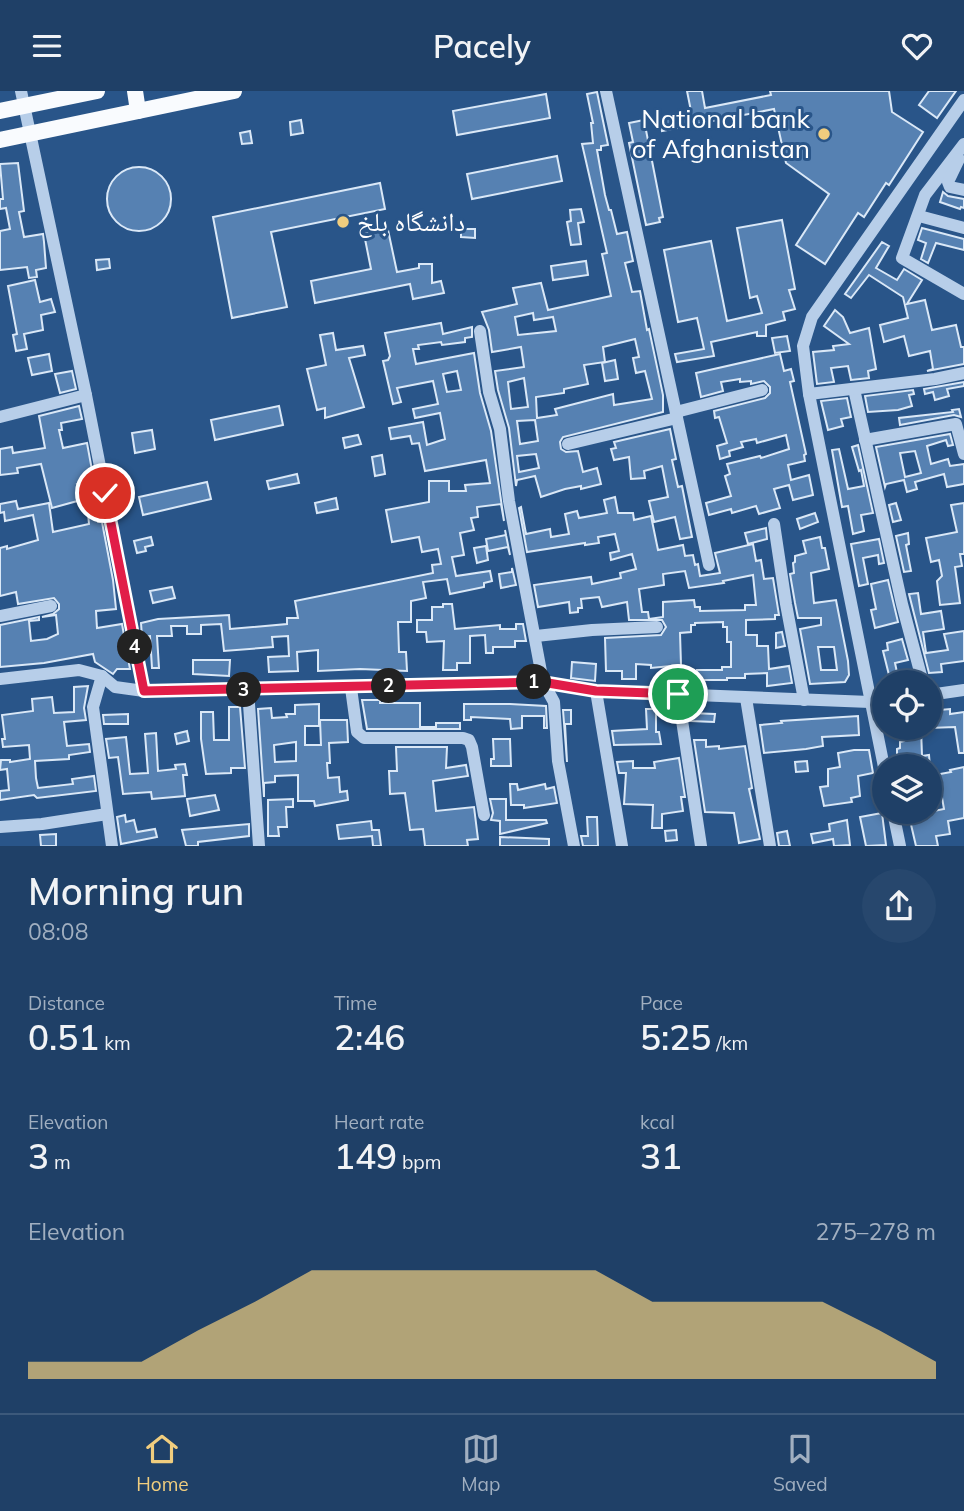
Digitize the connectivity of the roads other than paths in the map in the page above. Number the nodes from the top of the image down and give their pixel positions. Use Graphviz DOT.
graph roads {
  1 [pos="97,91"];
  2 [pos="135,91"];
  3 [pos="234,91"];
  4 [pos="606,91"];
  5 [pos="23,95"];
  6 [pos="964,100"];
  7 [pos="0,111"];
  8 [pos="138,111"];
  9 [pos="30,133"];
  10 [pos="0,140"];
  11 [pos="961,147"];
  12 [pos="964,190"];
  13 [pos="919,216"];
  14 [pos="964,228"];
  15 [pos="964,294"];
  16 [pos="480,331"];
  17 [pos="964,373"];
  18 [pos="854,389"];
  19 [pos="762,390"];
  20 [pos="808,394"];
  21 [pos="86,395"];
  22 [pos="677,415"];
  23 [pos="0,418"];
  24 [pos="865,440"];
  25 [pos="568,444"];
  26 [pos="964,454"];
  27 [pos="774,524"];
  28 [pos="709,565"];
  29 [pos="51,607"];
  30 [pos="0,616"];
  31 [pos="657,627"];
  32 [pos="536,636"];
  33 [pos="920,670"];
  34 [pos="102,676"];
  35 [pos="0,679"];
  36 [pos="542,682"];
  37 [pos="351,688"];
  38 [pos="248,690"];
  39 [pos="964,690"];
  40 [pos="144,691"];
  41 [pos="596,691"];
  42 [pos="942,693"];
  43 [pos="678,694"];
  44 [pos="746,698"];
  45 [pos="804,699"];
  46 [pos="870,702"];
  47 [pos="881,754"];
  48 [pos="107,814"];
  49 [pos="484,815"];
  50 [pos="895,824"];
  51 [pos="0,827"];
  52 [pos="112,846"];
  53 [pos="259,846"];
  54 [pos="574,846"];
  55 [pos="622,846"];
  56 [pos="701,846"];
  57 [pos="770,846"];
  58 [pos="900,846"];
  1 -- 5 [label="main road"];
  2 -- 8 [label="main road"];
  3 -- 8 [label="main road"];
  4 -- 22 [label="street"];
  5 -- 7 [label="main road"];
  5 -- 9 [label="street"];
  6 -- 20 [label="street"];
  8 -- 9 [label="main road"];
  9 -- 10 [label="main road"];
  9 -- 21 [label="street"];
  11 -- 12 [label="street"];
  11 -- 13 [label="street"];
  13 -- 14 [label="street"];
  13 -- 15 [label="street"];
  16 -- 32 [label="street"];
  17 -- 18 [label="street"];
  18 -- 20 [label="street"];
  18 -- 24 [label="street"];
  19 -- 22 [label="street"];
  20 -- 46 [label="street"];
  21 -- 23 [label="street"];
  21 -- 40 [label="street"];
  22 -- 25 [label="street"];
  22 -- 28 [label="street"];
  24 -- 26 [label="street"];
  24 -- 33 [label="street"];
  27 -- 45 [label="street"];
  29 -- 30 [label="street"];
  31 -- 32 [label="street"];
  32 -- 36 [label="street"];
  34 -- 35 [label="street"];
  34 -- 40 [label="street"];
  34 -- 48 [label="street"];
  36 -- 37 [label="street"];
  36 -- 41 [label="street"];
  36 -- 54 [label="street"];
  37 -- 38 [label="street"];
  37 -- 49 [label="street"];
  38 -- 40 [label="street"];
  38 -- 53 [label="street"];
  39 -- 42 [label="street"];
  41 -- 43 [label="street"];
  41 -- 55 [label="street"];
  43 -- 44 [label="street"];
  43 -- 56 [label="street"];
  44 -- 45 [label="street"];
  44 -- 57 [label="street"];
  45 -- 46 [label="street"];
  46 -- 47 [label="street"];
  48 -- 51 [label="street"];
  48 -- 52 [label="street"];
  50 -- 58 [label="street"];
}
